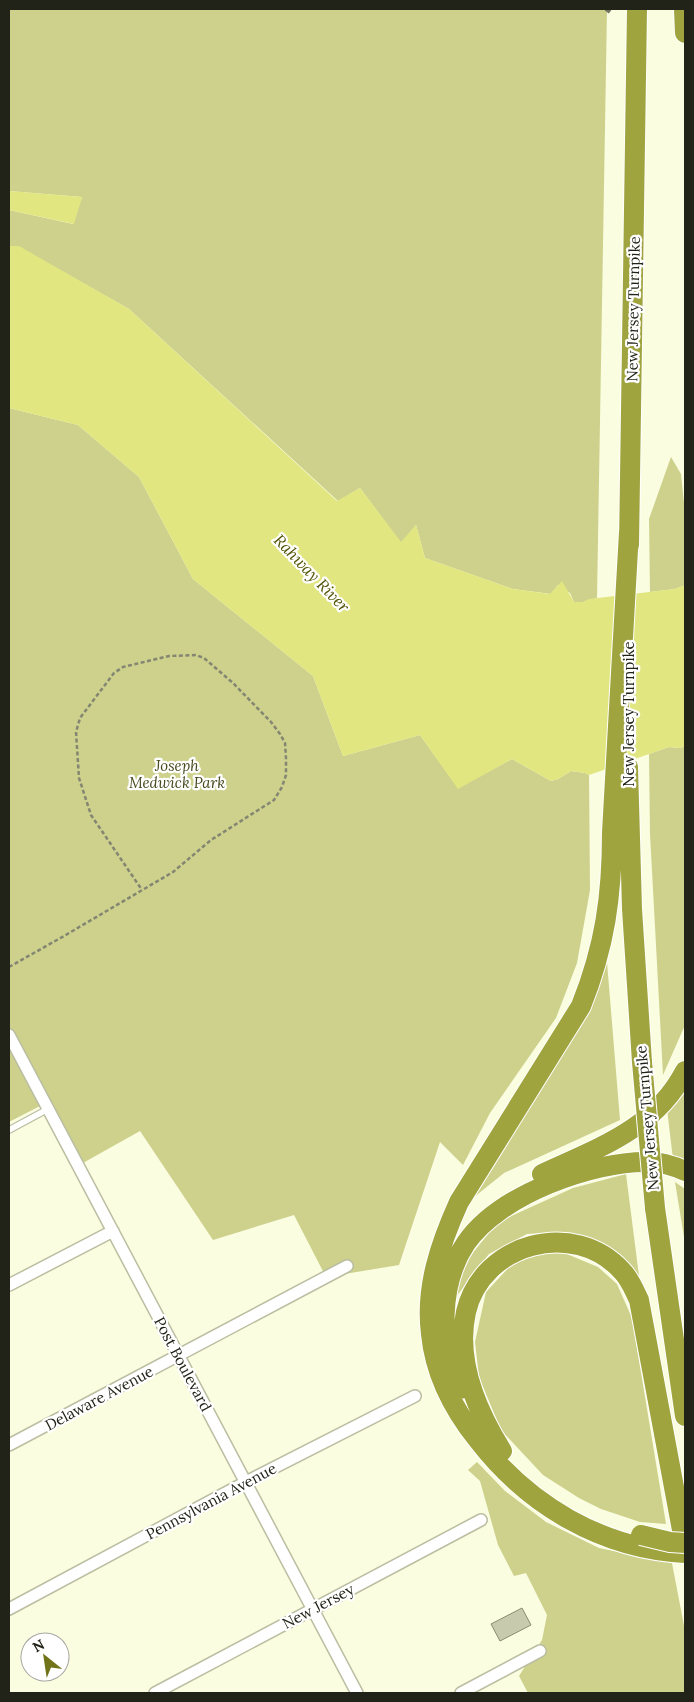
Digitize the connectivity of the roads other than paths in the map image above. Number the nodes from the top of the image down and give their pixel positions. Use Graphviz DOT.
graph roads {
  1 [pos="637,9"];
  2 [pos="684,9"];
  3 [pos="685,33"];
  4 [pos="621,830"];
  5 [pos="9,1035"];
  6 [pos="685,1071"];
  7 [pos="48,1109"];
  8 [pos="9,1130"];
  9 [pos="685,1170"];
  10 [pos="113,1231"];
  11 [pos="347,1266"];
  12 [pos="432,1278"];
  13 [pos="9,1285"];
  14 [pos="179,1356"];
  15 [pos="415,1396"];
  16 [pos="685,1416"];
  17 [pos="9,1445"];
  18 [pos="502,1452"];
  19 [pos="246,1482"];
  20 [pos="481,1520"];
  21 [pos="642,1541"];
  22 [pos="685,1544"];
  23 [pos="685,1553"];
  24 [pos="9,1609"];
  25 [pos="312,1609"];
  26 [pos="540,1651"];
  27 [pos="155,1693"];
  28 [pos="357,1693"];
  29 [pos="461,1693"];
  1 -- 4 [label="highway, New Jersey Turnpike"];
  2 -- 3 [label="highway"];
  4 -- 12 [label="highway"];
  4 -- 16 [label="highway, New Jersey Turnpike, bridge"];
  5 -- 7 [label="street, Post Boulevard"];
  6 -- 12 [label="highway"];
  7 -- 8 [label="lane"];
  7 -- 10 [label="street, Post Boulevard"];
  9 -- 18 [label="highway"];
  10 -- 13 [label="street"];
  10 -- 14 [label="street, Post Boulevard"];
  11 -- 14 [label="street, Delaware Avenue"];
  12 -- 21 [label="highway"];
  14 -- 17 [label="street, Delaware Avenue"];
  14 -- 19 [label="street, Post Boulevard"];
  15 -- 19 [label="street, Pennsylvania Avenue"];
  18 -- 21 [label="highway"];
  18 -- 22 [label="highway"];
  19 -- 24 [label="street, Pennsylvania Avenue"];
  19 -- 25 [label="street, Post Boulevard"];
  20 -- 25 [label="street, New Jersey"];
  21 -- 22 [label="highway, bridge"];
  21 -- 23 [label="highway"];
  25 -- 27 [label="street, New Jersey"];
  25 -- 28 [label="street, Post Boulevard"];
  26 -- 29 [label="street"];
}
